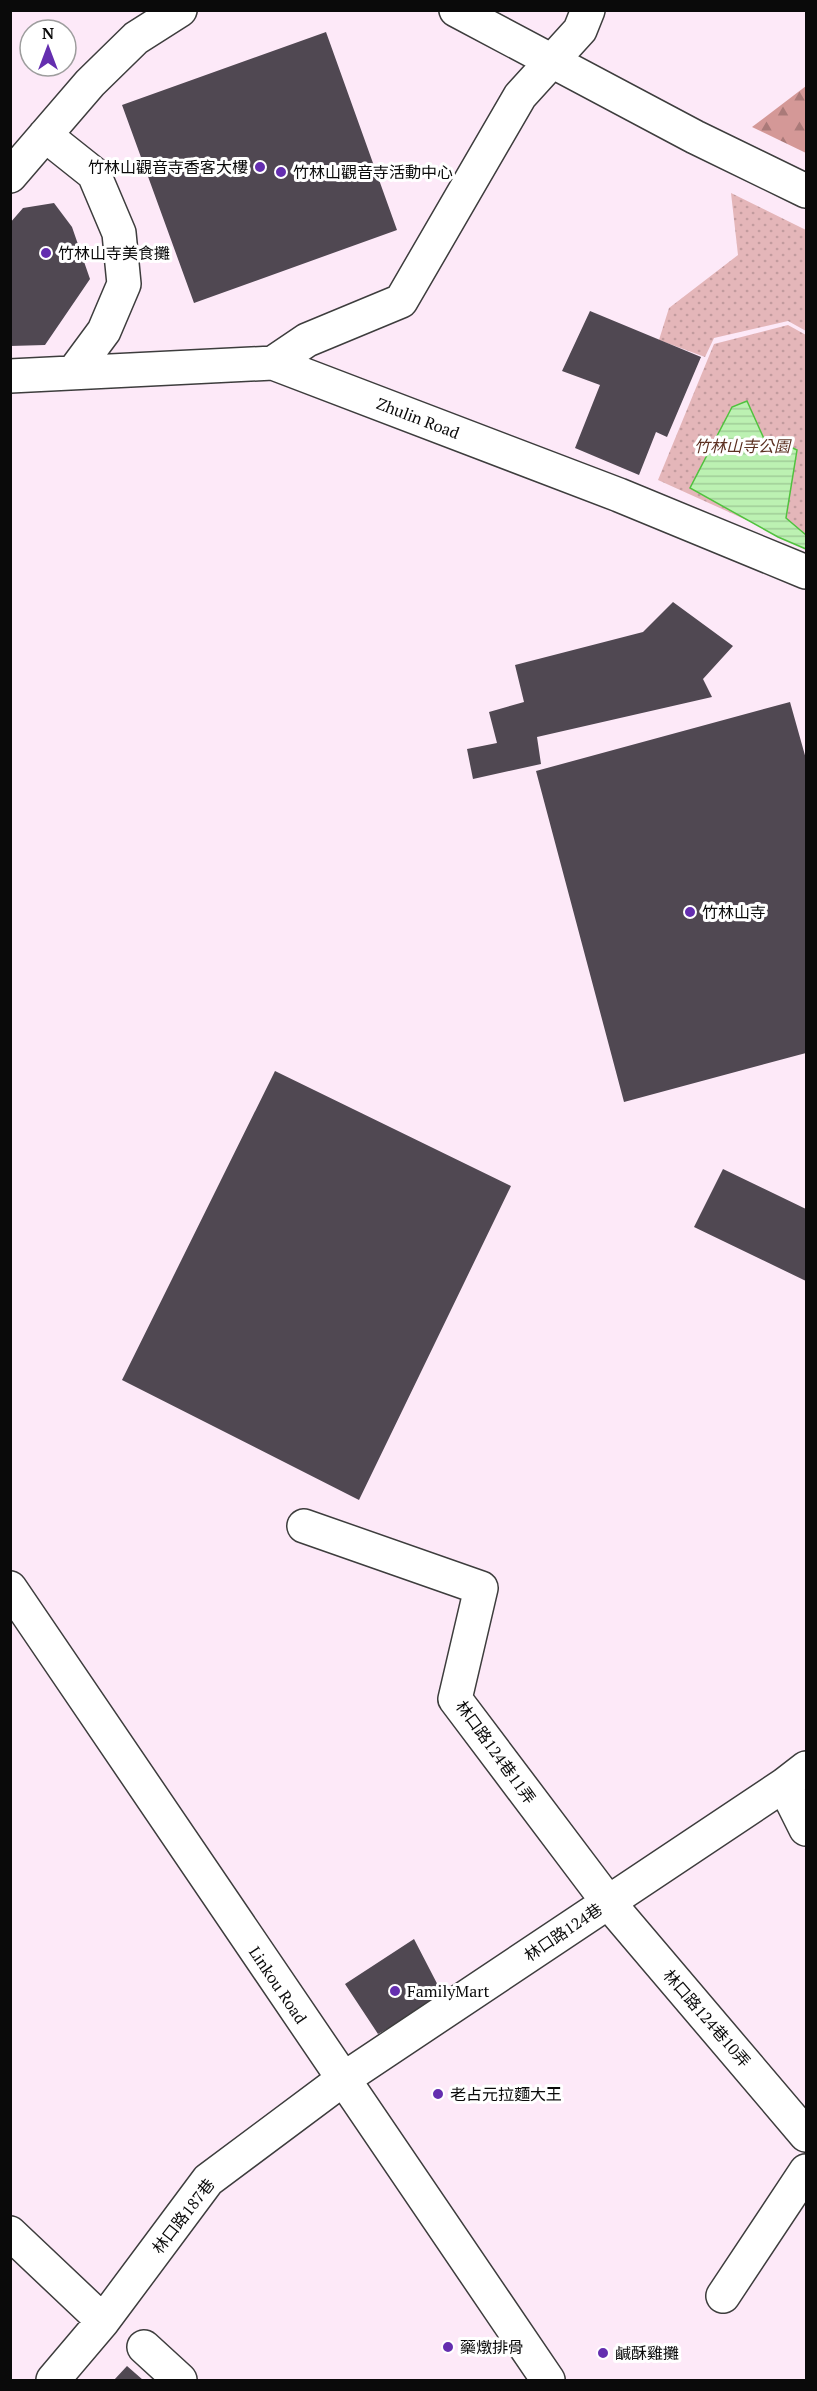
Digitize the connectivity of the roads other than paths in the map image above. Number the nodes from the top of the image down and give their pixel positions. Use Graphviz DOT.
graph roads {
  1 [pos="180,10"];
  2 [pos="456,10"];
  3 [pos="588,10"];
  4 [pos="552,60"];
  5 [pos="45,135"];
  6 [pos="10,176"];
  7 [pos="807,191"];
  8 [pos="273,363"];
  9 [pos="73,373"];
  10 [pos="10,376"];
  11 [pos="807,572"];
  12 [pos="304,1526"];
  13 [pos="10,1588"];
  14 [pos="795,1776"];
  15 [pos="807,1829"];
  16 [pos="608,1902"];
  17 [pos="342,2080"];
  18 [pos="807,2135"];
  19 [pos="807,2171"];
  20 [pos="10,2233"];
  21 [pos="723,2296"];
  22 [pos="104,2321"];
  23 [pos="144,2347"];
  24 [pos="53,2380"];
  25 [pos="180,2380"];
  26 [pos="548,2380"];
  1 -- 5 [label="street"];
  2 -- 4 [label="street"];
  3 -- 4 [label="street"];
  4 -- 7 [label="street"];
  4 -- 8 [label="street"];
  5 -- 6 [label="street"];
  5 -- 9 [label="street"];
  8 -- 9 [label="street, Zhulin Road"];
  8 -- 11 [label="street, Zhulin Road"];
  9 -- 10 [label="street, Zhulin Road"];
  12 -- 16 [label="street, 林口路124巷11弄"];
  13 -- 17 [label="street, Linkou Road"];
  14 -- 15 [label="street"];
  14 -- 16 [label="street, 林口路124巷"];
  16 -- 17 [label="street, 林口路124巷"];
  16 -- 18 [label="street, 林口路124巷10弄"];
  17 -- 22 [label="street, 林口路187巷"];
  17 -- 26 [label="street, Linkou Road"];
  19 -- 21 [label="street"];
  20 -- 22 [label="street"];
  22 -- 24 [label="street, 林口路187巷"];
  23 -- 25 [label="street"];
}
